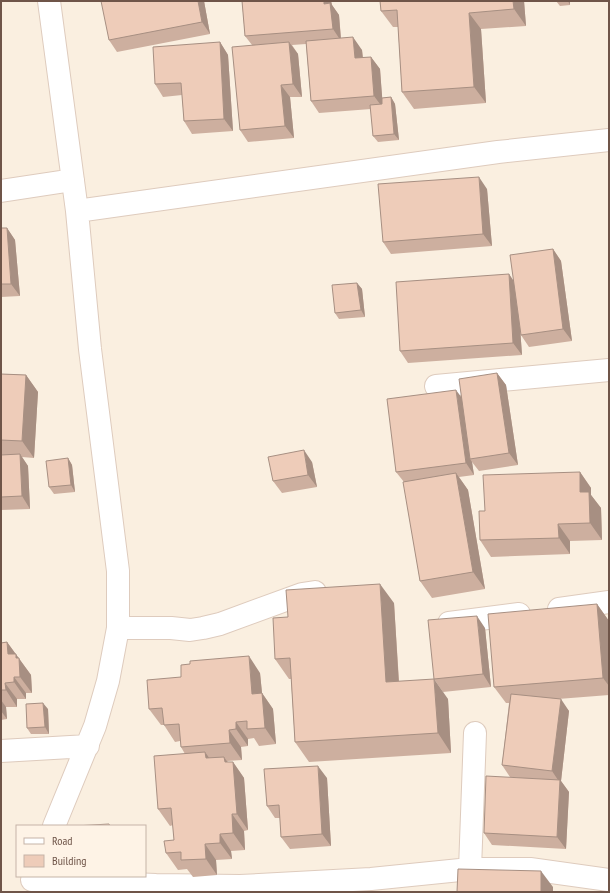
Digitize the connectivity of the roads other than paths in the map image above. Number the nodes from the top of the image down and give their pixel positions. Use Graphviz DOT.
graph roads {
  1 [pos="49,1"];
  2 [pos="609,140"];
  3 [pos="73,180"];
  4 [pos="1,191"];
  5 [pos="78,211"];
  6 [pos="609,370"];
  7 [pos="436,386"];
  8 [pos="333,591"];
  9 [pos="609,602"];
  10 [pos="437,624"];
  11 [pos="118,628"];
  12 [pos="475,733"];
  13 [pos="88,746"];
  14 [pos="1,751"];
  15 [pos="54,825"];
  16 [pos="470,869"];
  17 [pos="609,880"];
  18 [pos="30,883"];
  1 -- 3 [label="street"];
  2 -- 5 [label="street"];
  3 -- 4 [label="street"];
  3 -- 5 [label="street"];
  5 -- 11 [label="street"];
  6 -- 7 [label="street"];
  8 -- 11 [label="street"];
  9 -- 10 [label="street"];
  11 -- 13 [label="street"];
  12 -- 16 [label="street"];
  13 -- 14 [label="street"];
  13 -- 15 [label="street"];
  16 -- 17 [label="street"];
  16 -- 18 [label="street"];
}
